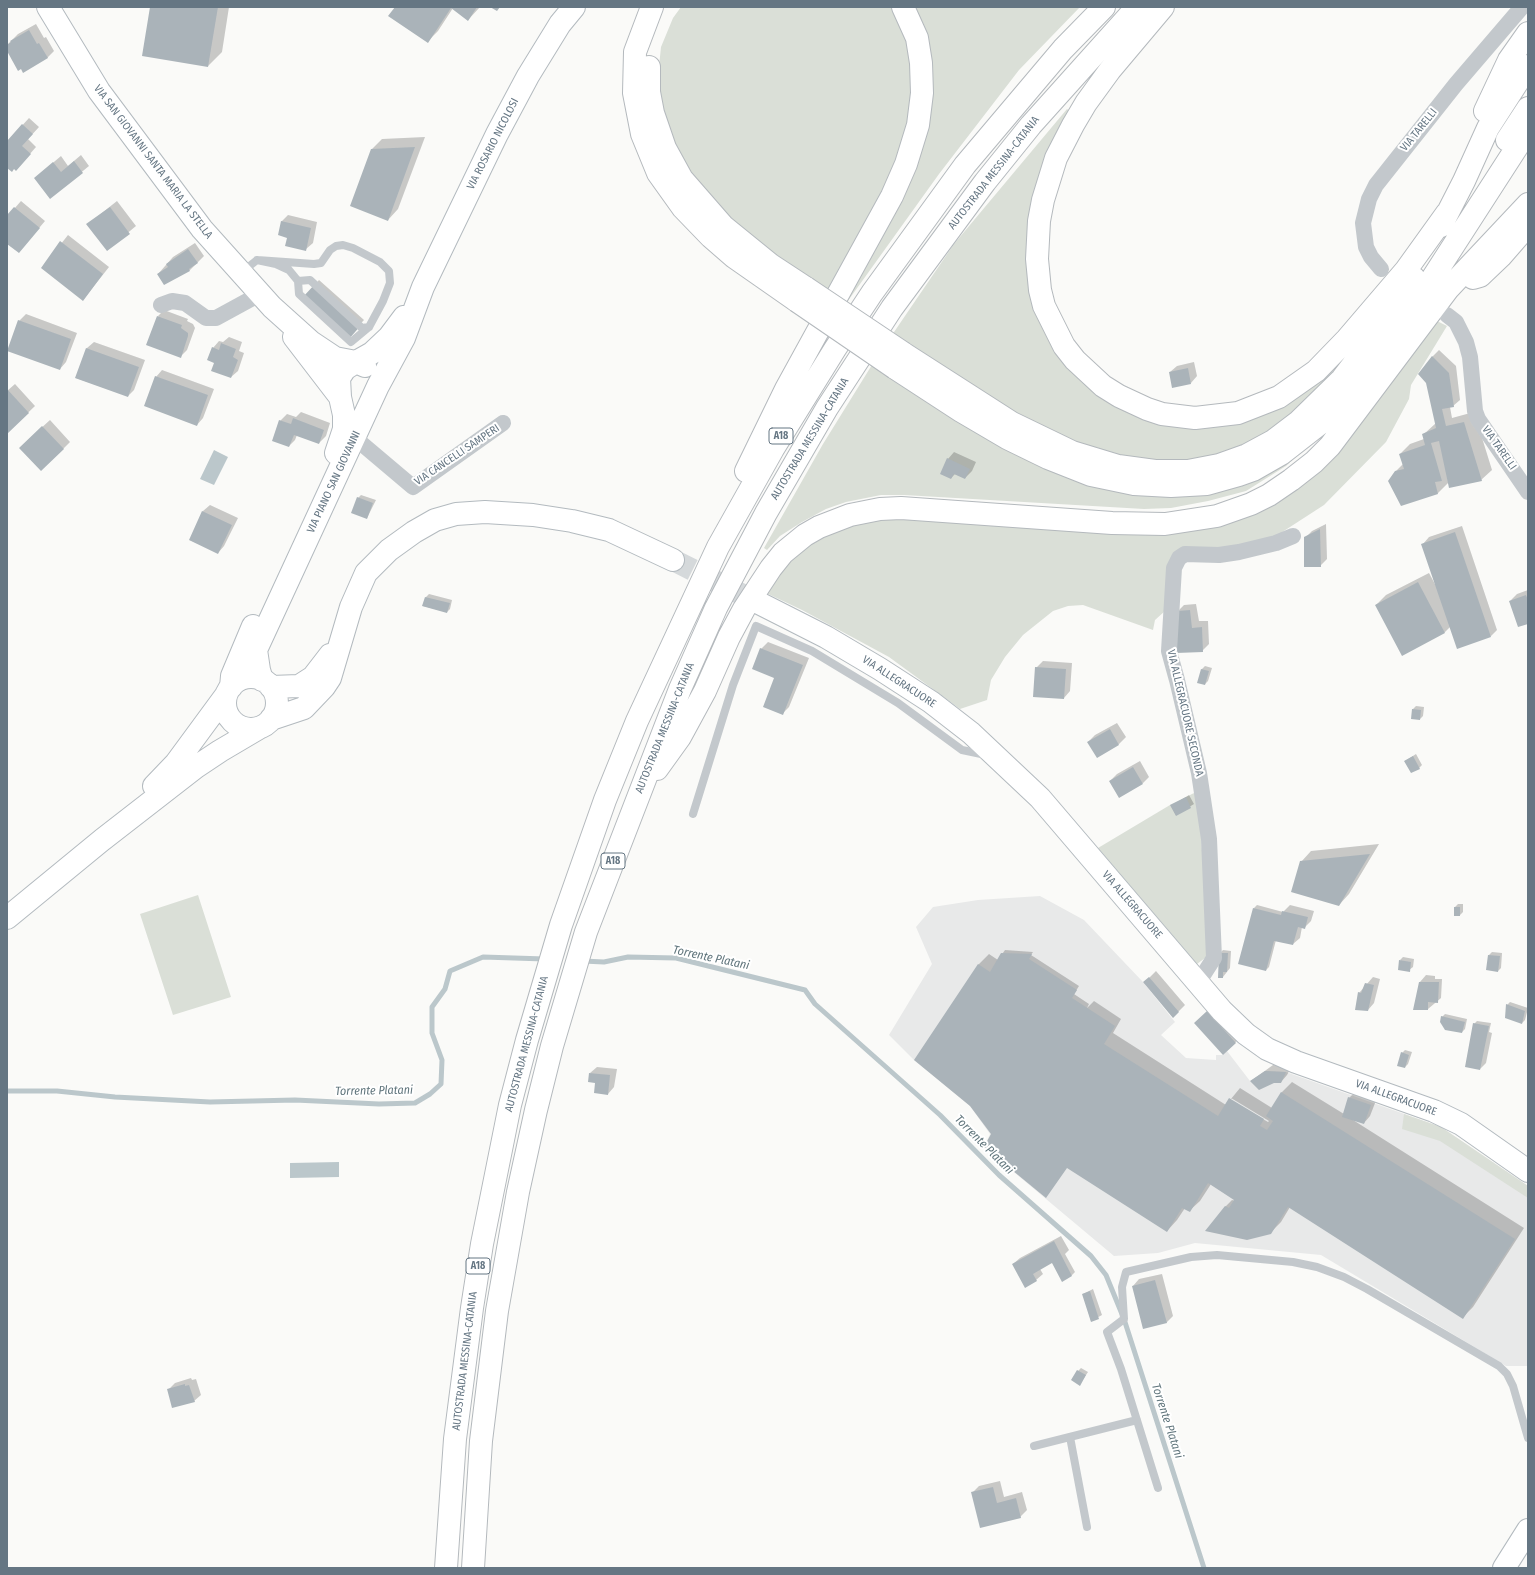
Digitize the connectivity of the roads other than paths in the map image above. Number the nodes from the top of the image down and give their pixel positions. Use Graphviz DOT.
graph roads {
  1 [pos="48,7"];
  2 [pos="574,7"];
  3 [pos="652,7"];
  4 [pos="668,7"];
  5 [pos="903,7"];
  6 [pos="1104,7"];
  7 [pos="1137,7"];
  8 [pos="1162,7"];
  9 [pos="1522,7"];
  10 [pos="1528,33"];
  11 [pos="1528,66"];
  12 [pos="1528,88"];
  13 [pos="1528,108"];
  14 [pos="1528,130"];
  15 [pos="1528,152"];
  16 [pos="1464,181"];
  17 [pos="1528,204"];
  18 [pos="1447,213"];
  19 [pos="1473,217"];
  20 [pos="1528,225"];
  21 [pos="1445,260"];
  22 [pos="249,266"];
  23 [pos="1381,269"];
  24 [pos="298,281"];
  25 [pos="423,287"];
  26 [pos="1448,289"];
  27 [pos="802,295"];
  28 [pos="266,300"];
  29 [pos="161,305"];
  30 [pos="1447,315"];
  31 [pos="369,327"];
  32 [pos="1388,348"];
  33 [pos="899,360"];
  34 [pos="356,362"];
  35 [pos="378,386"];
  36 [pos="340,397"];
  37 [pos="503,423"];
  38 [pos="355,438"];
  39 [pos="1528,492"];
  40 [pos="1293,536"];
  41 [pos="673,560"];
  42 [pos="756,602"];
  43 [pos="339,643"];
  44 [pos="660,671"];
  45 [pos="267,683"];
  46 [pos="229,691"];
  47 [pos="688,722"];
  48 [pos="265,724"];
  49 [pos="1000,759"];
  50 [pos="640,790"];
  51 [pos="692,814"];
  52 [pos="102,840"];
  53 [pos="7,918"];
  54 [pos="1198,983"];
  55 [pos="1528,1171"];
  56 [pos="1137,1420"];
  57 [pos="1070,1437"];
  58 [pos="1528,1438"];
  59 [pos="1034,1446"];
  60 [pos="1158,1488"];
  61 [pos="1087,1527"];
  62 [pos="1528,1530"];
  63 [pos="446,1568"];
  64 [pos="473,1568"];
  65 [pos="1504,1568"];
  1 -- 22 [label="main road, VIA SAN GIOVANNI SANTA MARIA LA STELLA"];
  2 -- 25 [label="main road, VIA ROSARIO NICOLOSI"];
  3 -- 27 [label="main road"];
  4 -- 27 [label="main road"];
  5 -- 44 [label="main road"];
  6 -- 44 [label="main road, A18"];
  7 -- 50 [label="main road, AUTOSTRADA MESSINA-CATANIA / A18"];
  8 -- 18 [label="main road"];
  9 -- 23 [label="street, VIA TARELLI"];
  10 -- 16 [label="main road"];
  11 -- 16 [label="main road"];
  12 -- 16 [label="main road"];
  13 -- 21 [label="main road"];
  14 -- 19 [label="main road"];
  15 -- 19 [label="main road"];
  16 -- 18 [label="main road"];
  17 -- 26 [label="main road"];
  18 -- 33 [label="main road"];
  19 -- 21 [label="main road"];
  20 -- 26 [label="main road"];
  21 -- 32 [label="main road"];
  22 -- 24 [label="lane"];
  22 -- 28 [label="main road, VIA SAN GIOVANNI SANTA MARIA LA STELLA"];
  22 -- 31 [label="lane"];
  24 -- 31 [label="lane"];
  24 -- 31 [label="lane"];
  25 -- 34 [label="main road"];
  25 -- 35 [label="main road, VIA PIANO SAN GIOVANNI"];
  26 -- 47 [label="main road"];
  27 -- 33 [label="main road, bridge"];
  28 -- 29 [label="street"];
  28 -- 34 [label="main road"];
  28 -- 36 [label="main road"];
  30 -- 39 [label="street, VIA TARELLI"];
  32 -- 33 [label="main road"];
  32 -- 47 [label="main road"];
  34 -- 35 [label="main road"];
  34 -- 36 [label="main road"];
  35 -- 38 [label="main road, VIA PIANO SAN GIOVANNI"];
  36 -- 46 [label="main road, VIA PIANO SAN GIOVANNI"];
  37 -- 38 [label="street, VIA CANCELLI SAMPERI"];
  38 -- 45 [label="main road, VIA PIANO SAN GIOVANNI"];
  40 -- 54 [label="street, VIA ALLEGRACUORE SECONDA"];
  41 -- 43 [label="main road"];
  42 -- 49 [label="main road, VIA ALLEGRACUORE"];
  43 -- 45 [label="main road"];
  43 -- 48 [label="main road"];
  44 -- 63 [label="main road, AUTOSTRADA MESSINA-CATANIA / A18"];
  45 -- 46 [label="main road"];
  45 -- 48 [label="main road"];
  46 -- 48 [label="main road"];
  46 -- 52 [label="main road"];
  47 -- 50 [label="main road"];
  48 -- 52 [label="main road"];
  49 -- 51 [label="lane"];
  49 -- 54 [label="main road, VIA ALLEGRACUORE"];
  50 -- 64 [label="main road, AUTOSTRADA MESSINA-CATANIA / A18"];
  52 -- 53 [label="main road"];
  54 -- 55 [label="main road, VIA ALLEGRACUORE"];
  56 -- 57 [label="lane"];
  56 -- 58 [label="lane"];
  56 -- 60 [label="lane"];
  57 -- 59 [label="lane"];
  57 -- 61 [label="lane"];
  62 -- 65 [label="main road"];
}
